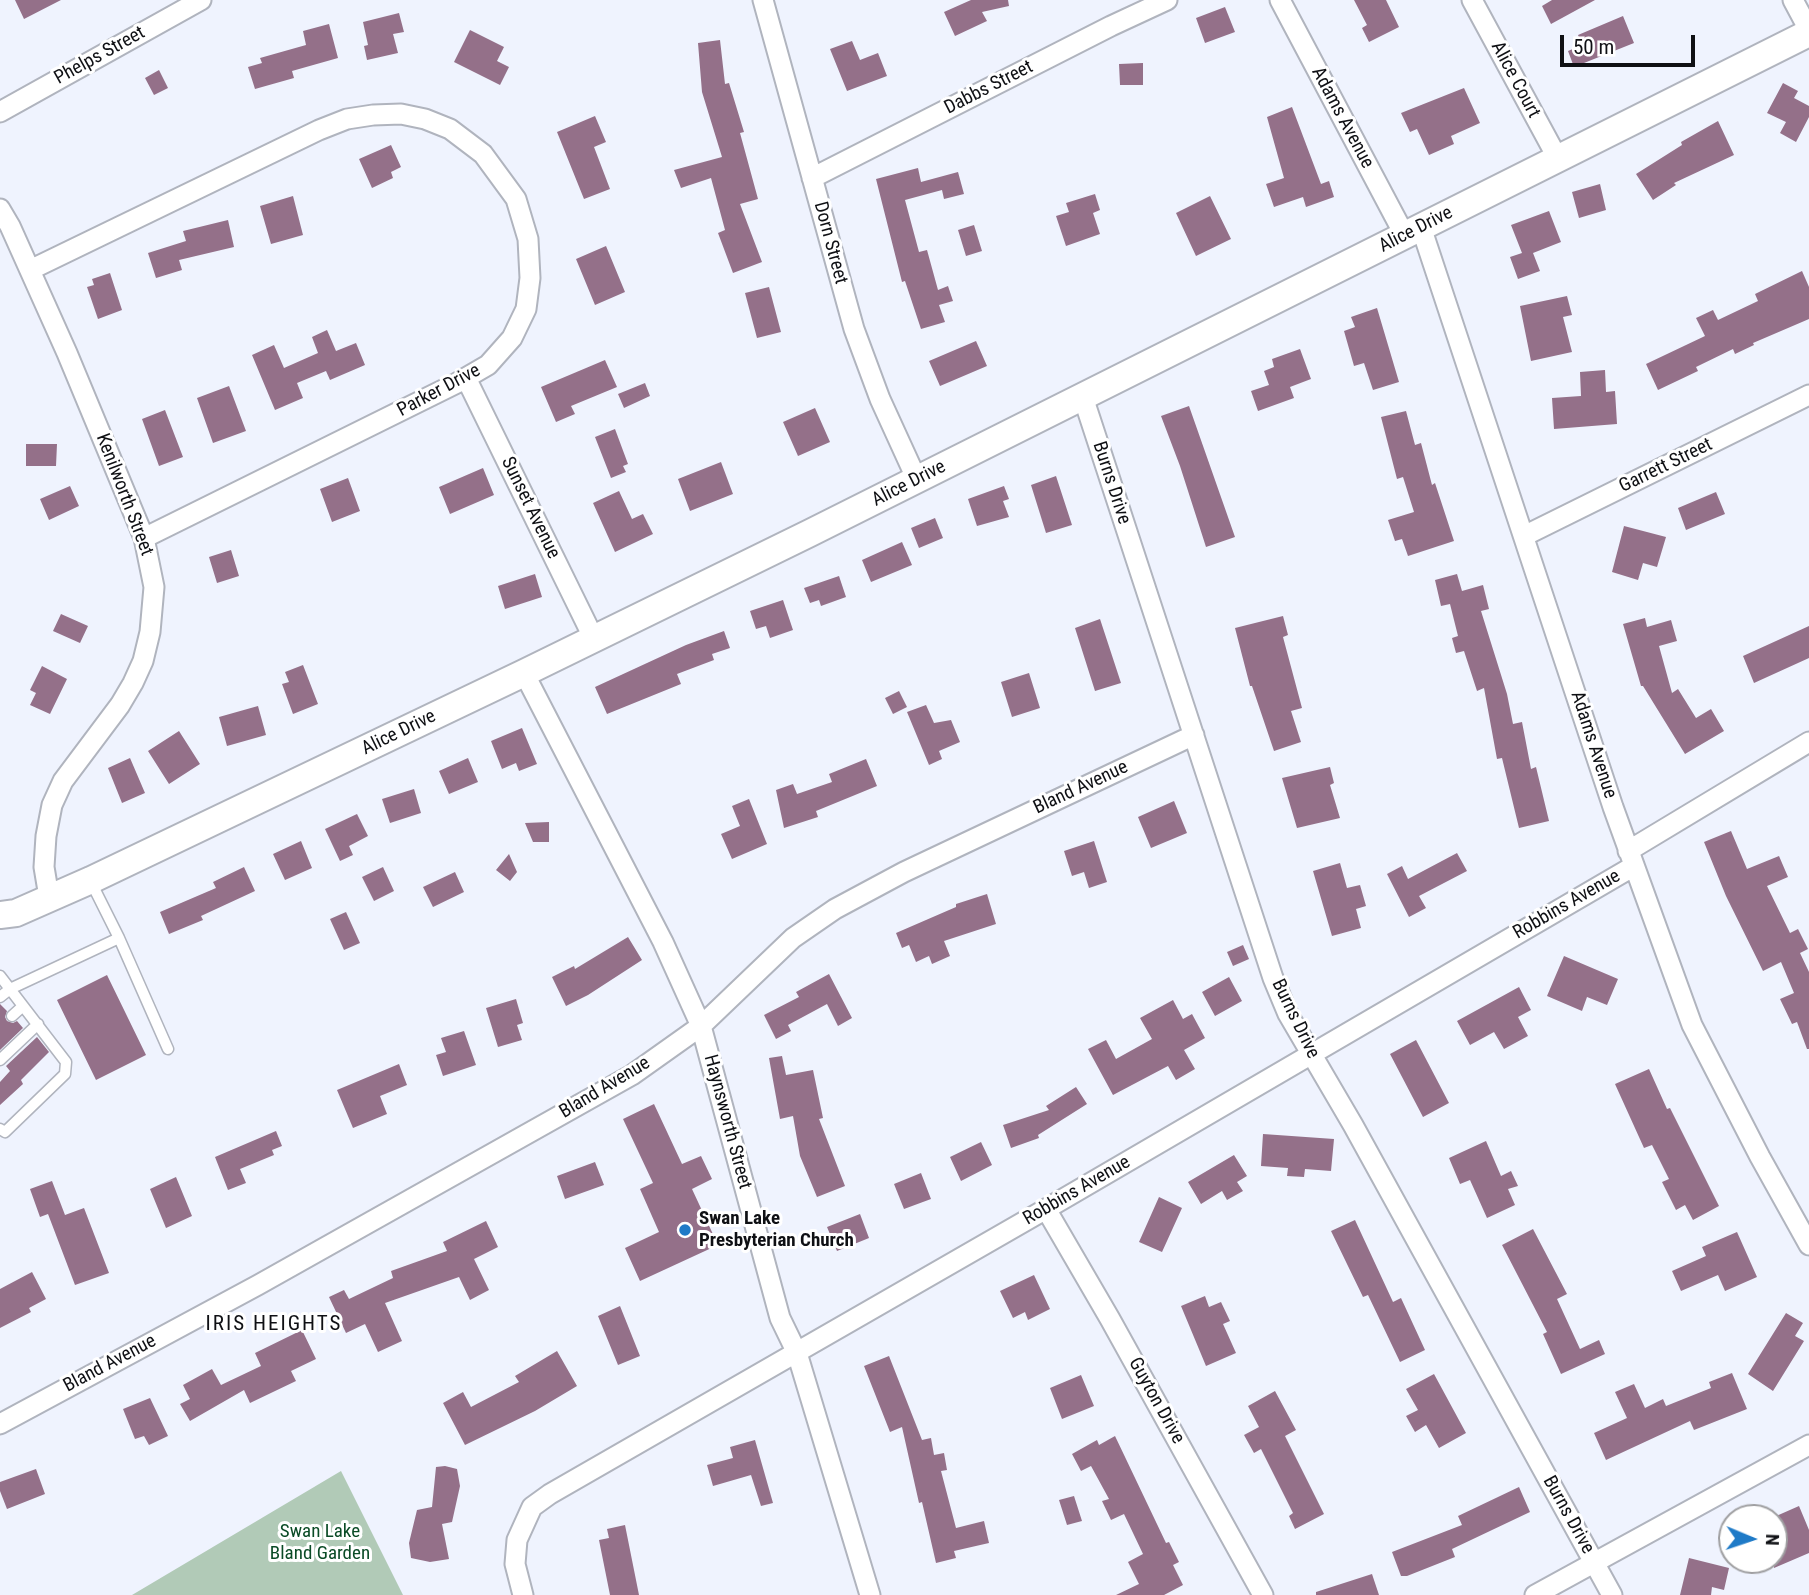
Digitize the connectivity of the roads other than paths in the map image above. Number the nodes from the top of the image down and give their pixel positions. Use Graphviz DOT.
graph roads {
  1 [pos="201,0"];
  2 [pos="763,0"];
  3 [pos="1167,0"];
  4 [pos="1280,0"];
  5 [pos="1472,0"];
  6 [pos="1793,0"];
  7 [pos="1809,32"];
  8 [pos="1,110"];
  9 [pos="1558,159"];
  10 [pos="812,178"];
  11 [pos="0,209"];
  12 [pos="1413,232"];
  13 [pos="30,270"];
  14 [pos="466,378"];
  15 [pos="1809,396"];
  16 [pos="1083,397"];
  17 [pos="917,480"];
  18 [pos="1524,536"];
  19 [pos="144,538"];
  20 [pos="594,639"];
  21 [pos="524,673"];
  22 [pos="1194,735"];
  23 [pos="1809,742"];
  24 [pos="1631,858"];
  25 [pos="91,880"];
  26 [pos="49,897"];
  27 [pos="0,915"];
  28 [pos="119,938"];
  29 [pos="0,976"];
  30 [pos="10,989"];
  31 [pos="0,997"];
  32 [pos="23,1006"];
  33 [pos="12,1016"];
  34 [pos="38,1024"];
  35 [pos="701,1026"];
  36 [pos="169,1049"];
  37 [pos="1311,1055"];
  38 [pos="0,1060"];
  39 [pos="0,1129"];
  40 [pos="1046,1209"];
  41 [pos="1809,1245"];
  42 [pos="797,1353"];
  43 [pos="0,1424"];
  44 [pos="1809,1445"];
  45 [pos="1594,1562"];
  46 [pos="523,1595"];
  47 [pos="870,1595"];
  48 [pos="1263,1595"];
  49 [pos="1535,1595"];
  50 [pos="1612,1595"];
  1 -- 8 [label="street, Phelps Street"];
  2 -- 10 [label="street, Dorn Street"];
  3 -- 10 [label="street, Dabbs Street"];
  4 -- 12 [label="street, Adams Avenue"];
  5 -- 9 [label="street, Alice Court"];
  6 -- 7 [label="street"];
  7 -- 9 [label="main road, Alice Drive"];
  9 -- 12 [label="main road, Alice Drive"];
  10 -- 17 [label="street, Dorn Street"];
  11 -- 13 [label="street, Kenilworth Street"];
  12 -- 16 [label="main road, Alice Drive"];
  12 -- 18 [label="street, Adams Avenue"];
  13 -- 14 [label="street, Parker Drive"];
  13 -- 19 [label="street, Kenilworth Street"];
  14 -- 19 [label="street, Parker Drive"];
  14 -- 20 [label="street, Sunset Avenue"];
  15 -- 18 [label="street, Garrett Street"];
  16 -- 17 [label="main road, Alice Drive"];
  16 -- 22 [label="street, Burns Drive"];
  17 -- 20 [label="main road, Alice Drive"];
  18 -- 24 [label="street, Adams Avenue"];
  19 -- 26 [label="street, Kenilworth Street"];
  20 -- 21 [label="main road, Alice Drive"];
  21 -- 25 [label="main road, Alice Drive"];
  21 -- 35 [label="street, Haynsworth Street"];
  22 -- 35 [label="street, Bland Avenue"];
  22 -- 37 [label="street, Burns Drive"];
  23 -- 24 [label="street, Robbins Avenue"];
  24 -- 37 [label="street, Robbins Avenue"];
  24 -- 41 [label="street, Adams Avenue"];
  25 -- 26 [label="main road, Alice Drive"];
  25 -- 28 [label="lane"];
  26 -- 27 [label="main road, Alice Drive"];
  28 -- 30 [label="lane"];
  28 -- 36 [label="lane"];
  29 -- 30 [label="lane"];
  30 -- 31 [label="lane"];
  30 -- 32 [label="lane"];
  32 -- 33 [label="lane"];
  32 -- 34 [label="lane"];
  34 -- 38 [label="lane"];
  34 -- 39 [label="lane"];
  35 -- 42 [label="street, Haynsworth Street"];
  35 -- 43 [label="street, Bland Avenue"];
  37 -- 40 [label="street, Robbins Avenue"];
  37 -- 45 [label="street, Burns Drive"];
  40 -- 42 [label="street, Robbins Avenue"];
  40 -- 48 [label="street, Guyton Drive"];
  42 -- 46 [label="street, Robbins Avenue"];
  42 -- 47 [label="street, Haynsworth Street"];
  44 -- 45 [label="street"];
  45 -- 49 [label="street"];
  45 -- 50 [label="street, Burns Drive"];
}
